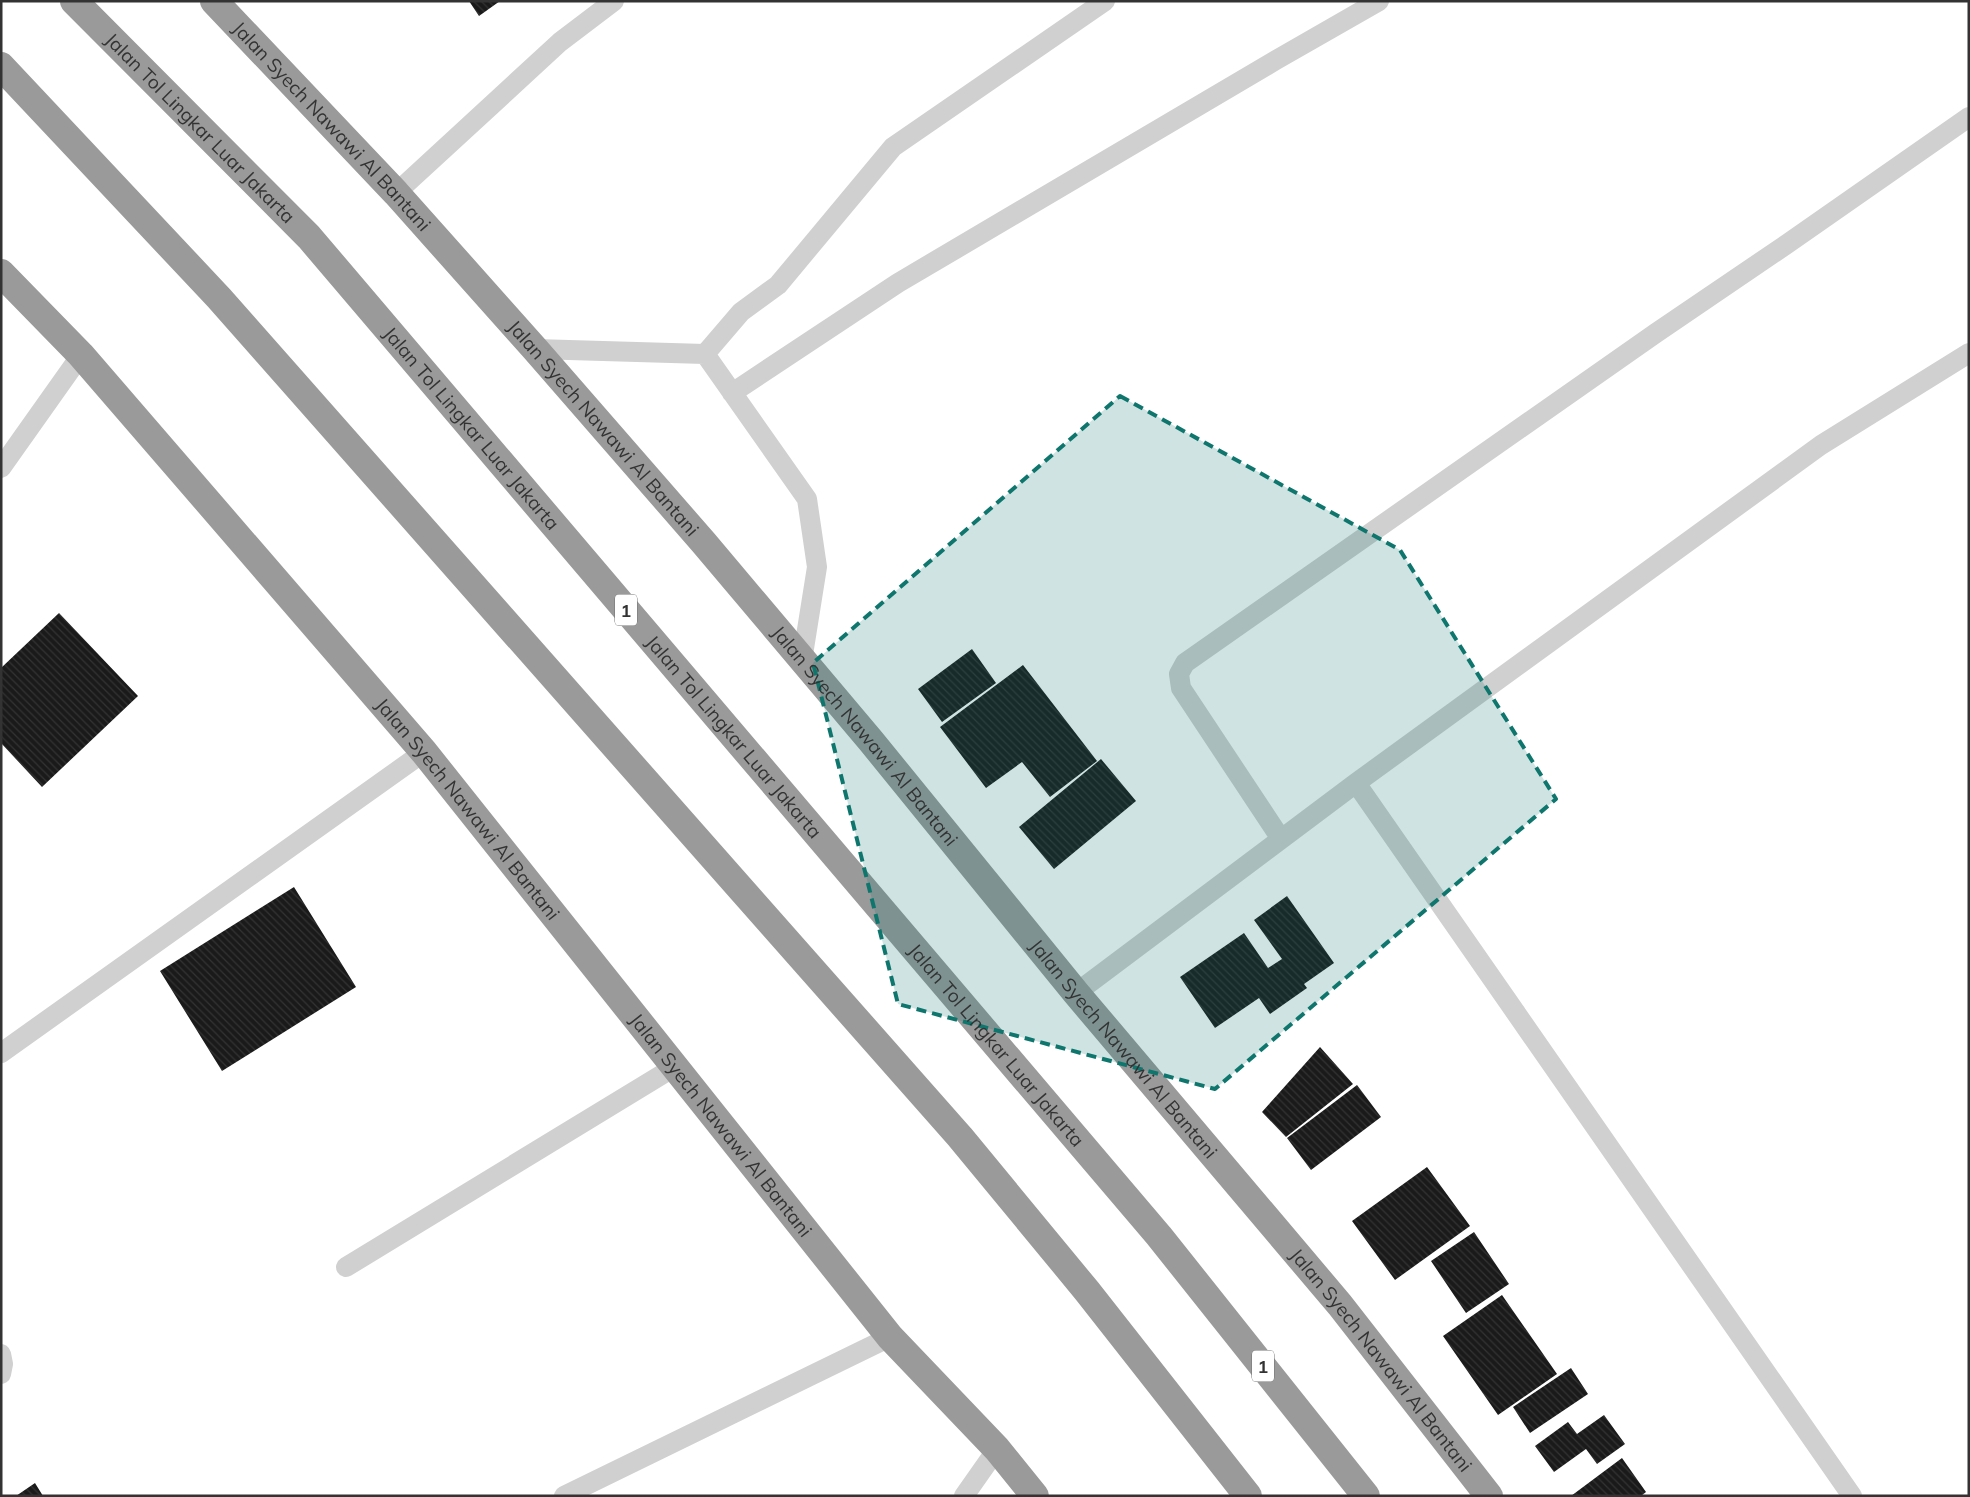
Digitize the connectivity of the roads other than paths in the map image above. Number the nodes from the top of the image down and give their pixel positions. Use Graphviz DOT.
graph roads {
  1 [pos="74,1"];
  2 [pos="214,1"];
  3 [pos="614,1"];
  4 [pos="1105,1"];
  5 [pos="1379,1"];
  6 [pos="1,66"];
  7 [pos="1969,117"];
  8 [pos="396,193"];
  9 [pos="1,273"];
  10 [pos="535,349"];
  11 [pos="1969,353"];
  12 [pos="705,354"];
  13 [pos="80,355"];
  14 [pos="732,394"];
  15 [pos="8,454"];
  16 [pos="1,468"];
  17 [pos="802,661"];
  18 [pos="424,752"];
  19 [pos="1356,783"];
  20 [pos="1281,838"];
  21 [pos="1076,993"];
  22 [pos="1,1053"];
  23 [pos="676,1066"];
  24 [pos="346,1267"];
  25 [pos="890,1337"];
  26 [pos="1,1354"];
  27 [pos="1,1374"];
  28 [pos="997,1449"];
  29 [pos="564,1496"];
  30 [pos="964,1496"];
  31 [pos="1035,1496"];
  32 [pos="1248,1496"];
  33 [pos="1366,1496"];
  34 [pos="1489,1496"];
  35 [pos="1852,1496"];
  1 -- 33 [label="highway, Jalan Tol Lingkar Luar Jakarta / 1"];
  2 -- 8 [label="highway, Jalan Syech Nawawi Al Bantani"];
  3 -- 8 [label="lane"];
  4 -- 12 [label="lane"];
  5 -- 14 [label="lane"];
  6 -- 32 [label="highway"];
  7 -- 20 [label="lane"];
  8 -- 10 [label="highway, Jalan Syech Nawawi Al Bantani"];
  9 -- 13 [label="highway, Jalan Syech Nawawi Al Bantani"];
  10 -- 12 [label="lane"];
  10 -- 17 [label="highway, Jalan Syech Nawawi Al Bantani"];
  11 -- 19 [label="lane"];
  12 -- 14 [label="lane"];
  13 -- 15 [label="lane"];
  13 -- 18 [label="highway, Jalan Syech Nawawi Al Bantani"];
  14 -- 17 [label="lane"];
  15 -- 16 [label="lane"];
  17 -- 21 [label="highway, Jalan Syech Nawawi Al Bantani"];
  18 -- 22 [label="lane"];
  18 -- 23 [label="highway, Jalan Syech Nawawi Al Bantani"];
  19 -- 20 [label="lane"];
  19 -- 35 [label="lane"];
  20 -- 21 [label="lane"];
  21 -- 34 [label="highway, Jalan Syech Nawawi Al Bantani"];
  23 -- 24 [label="lane"];
  23 -- 25 [label="highway, Jalan Syech Nawawi Al Bantani"];
  25 -- 28 [label="highway, Jalan Syech Nawawi Al Bantani"];
  25 -- 29 [label="lane"];
  26 -- 27 [label="lane"];
  28 -- 30 [label="lane"];
  28 -- 31 [label="highway, Jalan Syech Nawawi Al Bantani"];
}
